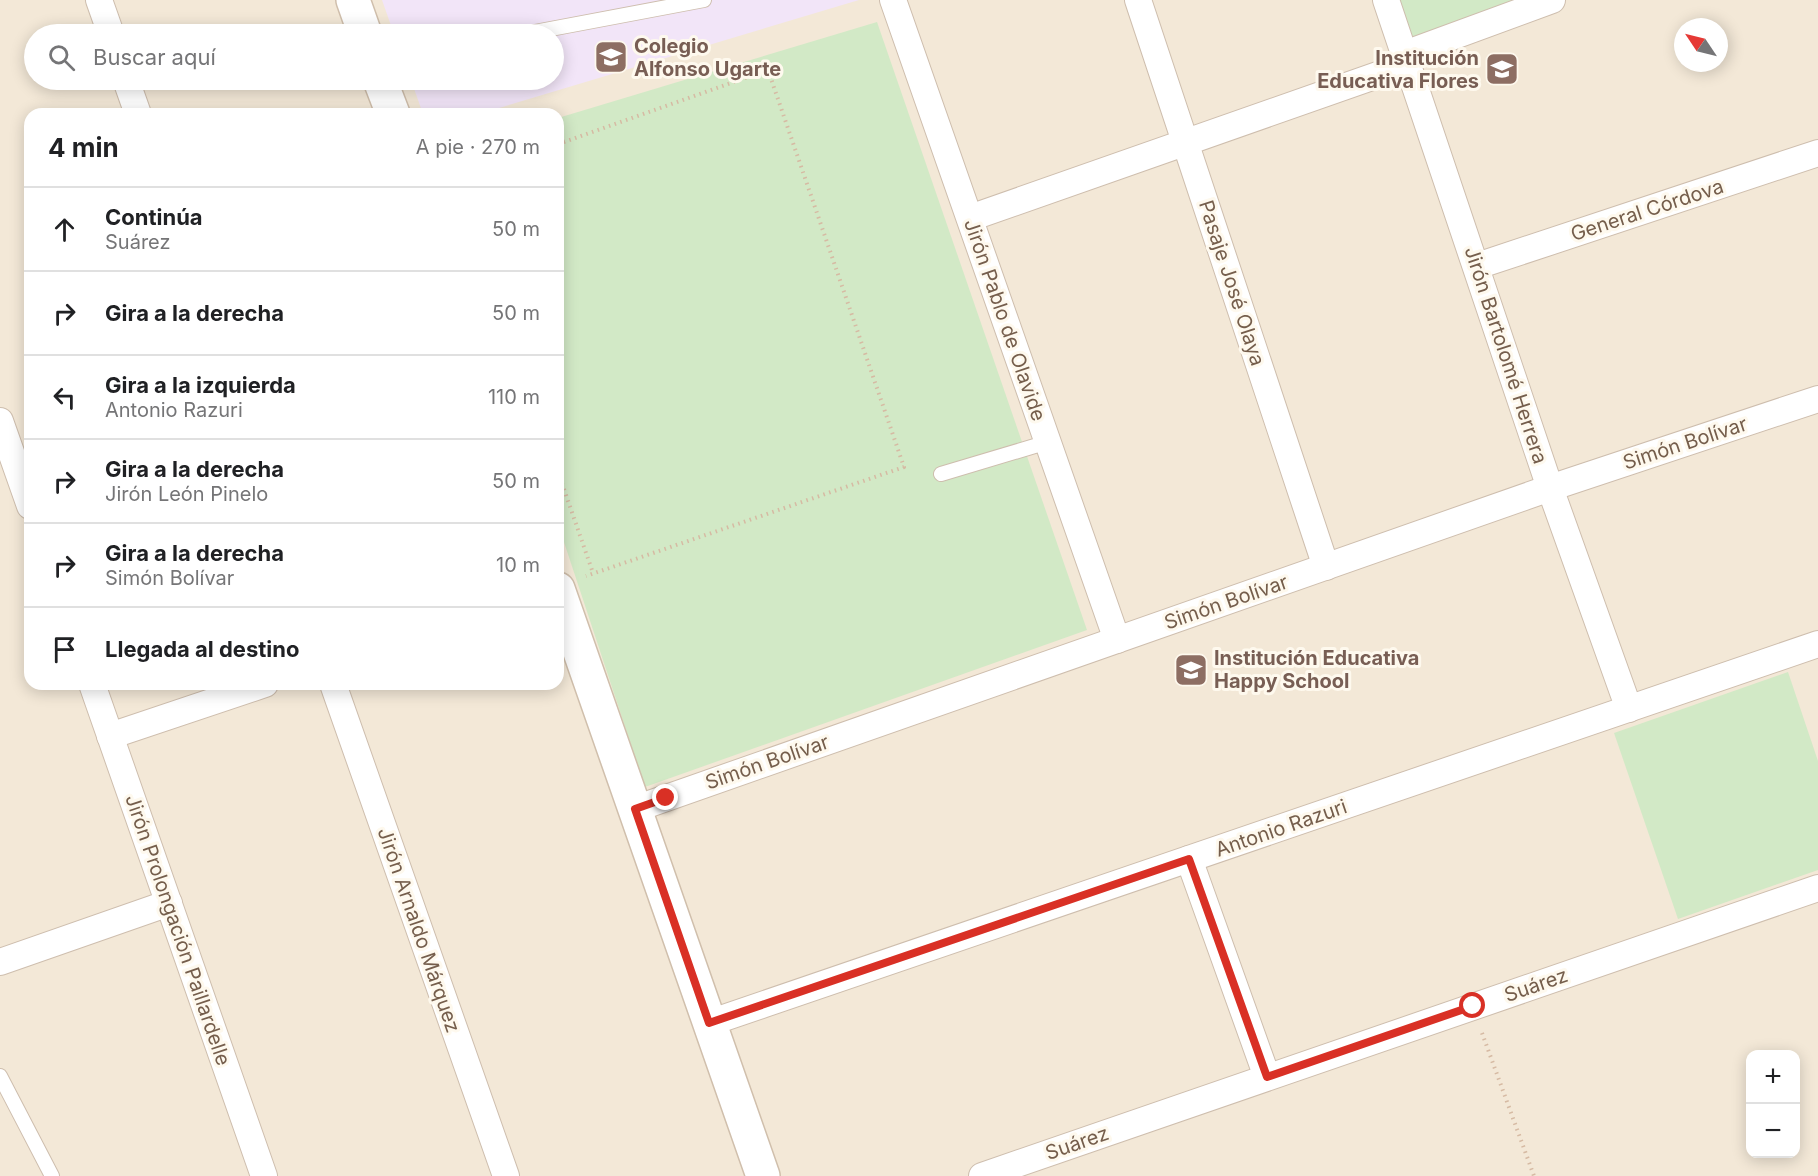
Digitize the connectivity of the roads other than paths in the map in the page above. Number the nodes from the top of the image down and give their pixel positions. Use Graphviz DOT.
graph roads {
  1 [pos="99,0"];
  2 [pos="353,0"];
  3 [pos="704,0"];
  4 [pos="893,0"];
  5 [pos="1138,0"];
  6 [pos="1386,0"];
  7 [pos="1552,0"];
  8 [pos="107,24"];
  9 [pos="361,24"];
  10 [pos="564,26"];
  11 [pos="1407,59"];
  12 [pos="130,90"];
  13 [pos="385,90"];
  14 [pos="136,108"];
  15 [pos="391,108"];
  16 [pos="1185,143"];
  17 [pos="1818,153"];
  18 [pos="970,218"];
  19 [pos="1476,266"];
  20 [pos="1818,399"];
  21 [pos="0,421"];
  22 [pos="1048,442"];
  23 [pos="941,474"];
  24 [pos="1550,488"];
  25 [pos="24,489"];
  26 [pos="1326,567"];
  27 [pos="564,606"];
  28 [pos="1117,640"];
  29 [pos="1818,644"];
  30 [pos="94,690"];
  31 [pos="247,690"];
  32 [pos="335,690"];
  33 [pos="1629,709"];
  34 [pos="110,736"];
  35 [pos="635,809"];
  36 [pos="1189,859"];
  37 [pos="1818,888"];
  38 [pos="169,903"];
  39 [pos="0,962"];
  40 [pos="709,1023"];
  41 [pos="0,1076"];
  42 [pos="1267,1077"];
  43 [pos="52,1176"];
  44 [pos="264,1176"];
  45 [pos="506,1176"];
  46 [pos="763,1176"];
  47 [pos="982,1176"];
  1 -- 8 [label="street"];
  2 -- 9 [label="street"];
  3 -- 10 [label="lane"];
  4 -- 18 [label="street, Jirón Pablo de Olavide"];
  5 -- 16 [label="street, Pasaje José Olaya"];
  6 -- 11 [label="street, Jirón Bartolomé Herrera"];
  7 -- 11 [label="street"];
  11 -- 16 [label="street"];
  11 -- 19 [label="street, Jirón Bartolomé Herrera"];
  12 -- 14 [label="street"];
  13 -- 15 [label="street"];
  16 -- 18 [label="street"];
  16 -- 26 [label="street, Pasaje José Olaya"];
  17 -- 19 [label="street, General Córdova"];
  18 -- 22 [label="street, Jirón Pablo de Olavide"];
  19 -- 24 [label="street, Jirón Bartolomé Herrera"];
  20 -- 24 [label="street, Simón Bolívar"];
  21 -- 25 [label="street"];
  22 -- 23 [label="lane"];
  22 -- 28 [label="street, Jirón Pablo de Olavide"];
  24 -- 26 [label="street, Simón Bolívar"];
  24 -- 33 [label="street, Jirón Bartolomé Herrera"];
  26 -- 28 [label="street, Simón Bolívar"];
  27 -- 35 [label="street"];
  28 -- 35 [label="street, Simón Bolívar"];
  29 -- 33 [label="street, Antonio Razuri"];
  30 -- 34 [label="street, Jirón Prolongación Paillardelle"];
  31 -- 34 [label="street"];
  32 -- 45 [label="street, Jirón Arnaldo Márquez"];
  33 -- 36 [label="street, Antonio Razuri"];
  34 -- 38 [label="street, Jirón Prolongación Paillardelle"];
  35 -- 40 [label="street"];
  36 -- 40 [label="street, Antonio Razuri"];
  36 -- 42 [label="street"];
  37 -- 42 [label="street, Suárez"];
  38 -- 39 [label="street"];
  38 -- 44 [label="street, Jirón Prolongación Paillardelle"];
  40 -- 46 [label="street"];
  41 -- 43 [label="lane"];
  42 -- 47 [label="street, Suárez"];
}
